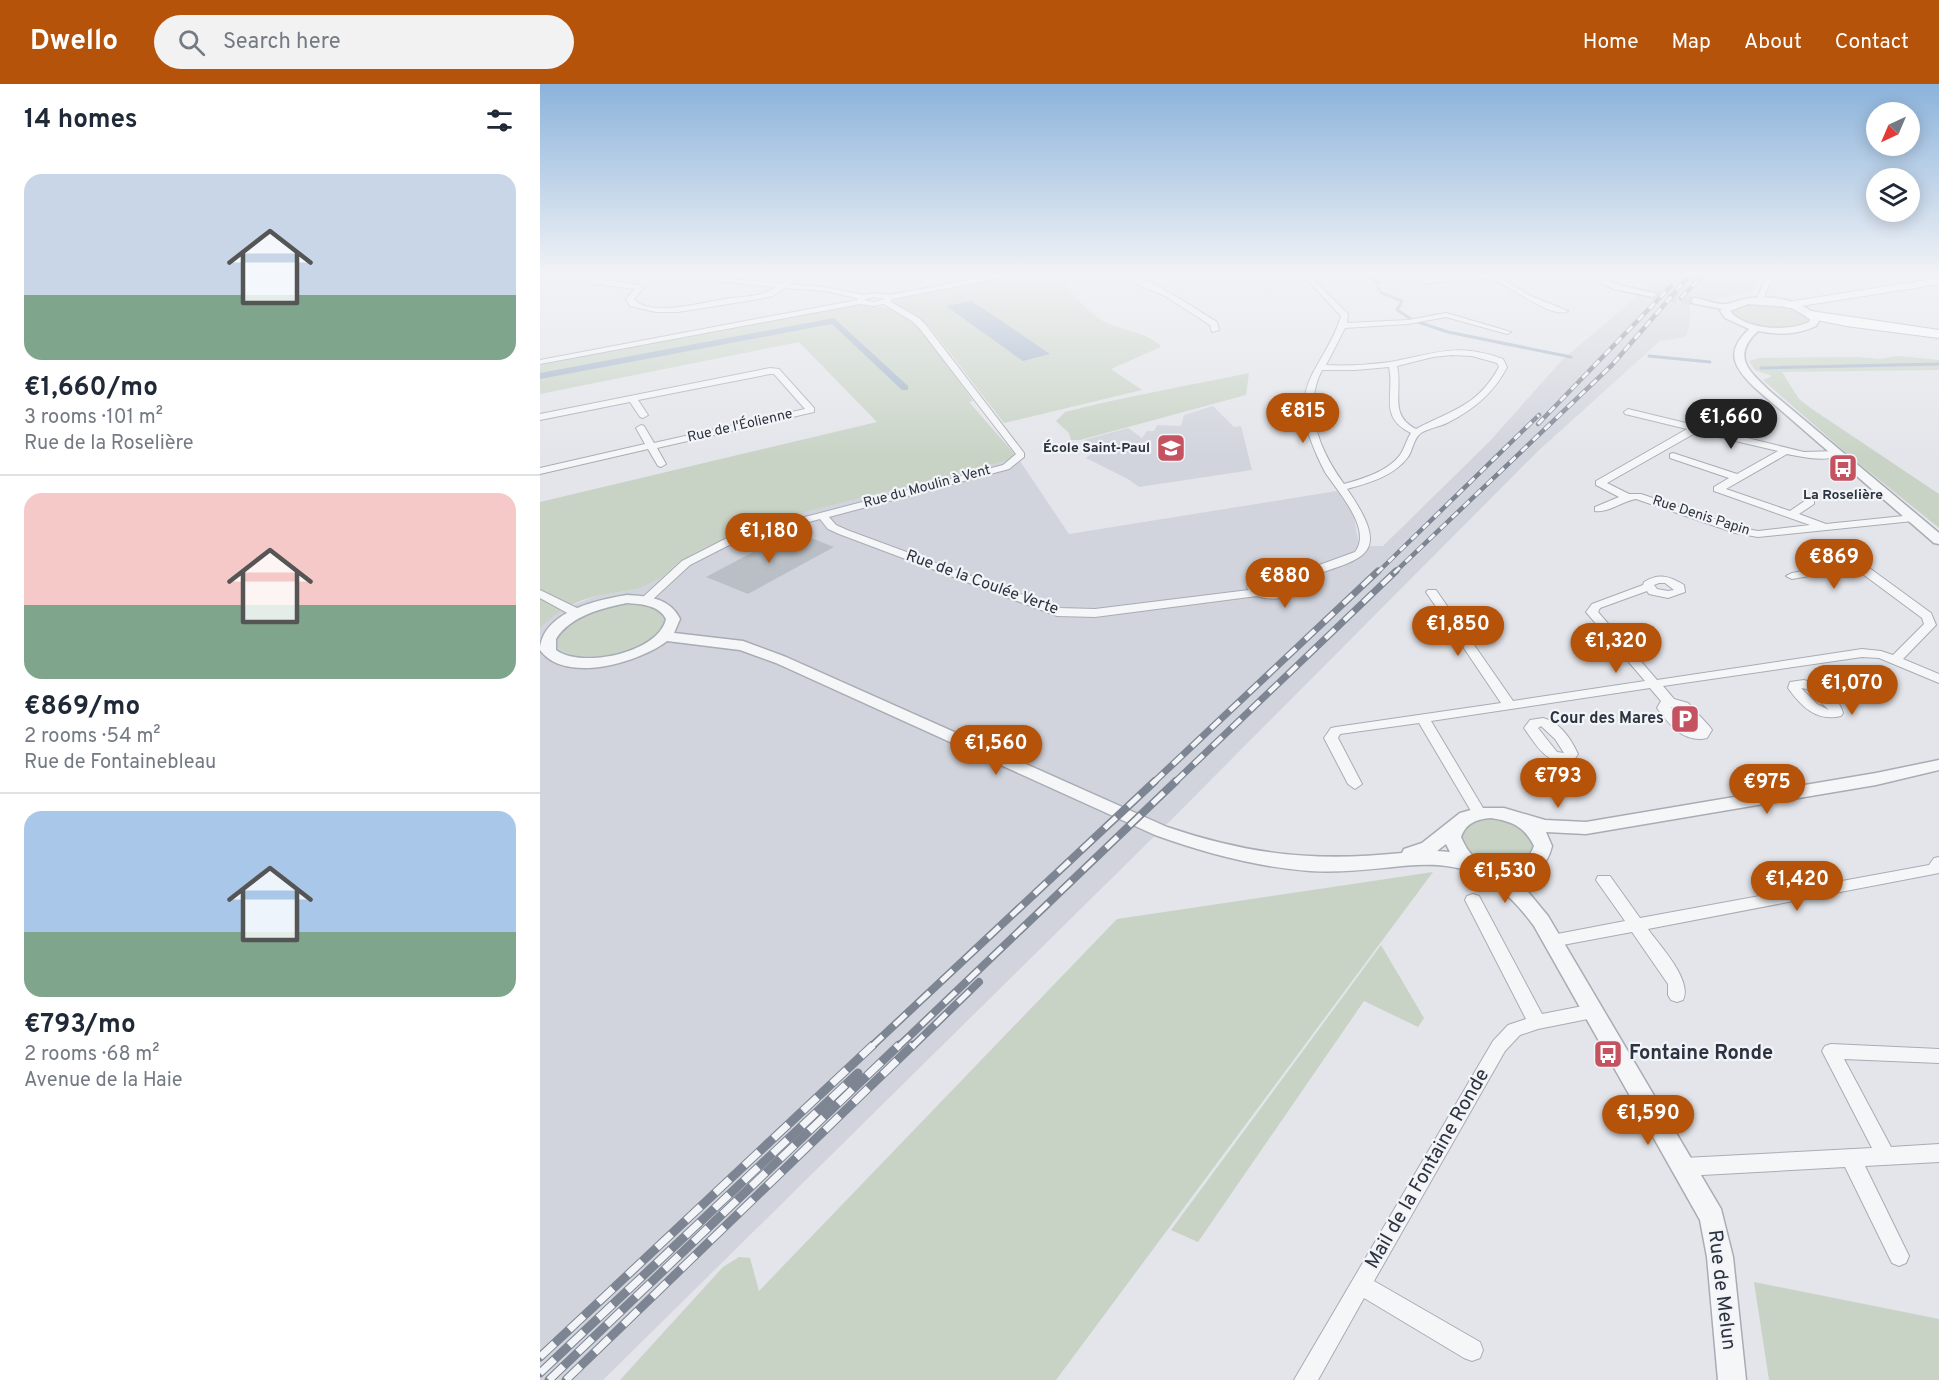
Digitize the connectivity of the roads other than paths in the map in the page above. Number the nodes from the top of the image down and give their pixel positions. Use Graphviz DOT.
graph roads {
  1 [pos="676,335"];
  2 [pos="929,335"];
  3 [pos="1338,335"];
  4 [pos="1749,335"];
  5 [pos="540,362"];
  6 [pos="1392,364"];
  7 [pos="1318,367"];
  8 [pos="632,397"];
  9 [pos="1628,412"];
  10 [pos="643,415"];
  11 [pos="540,417"];
  12 [pos="641,428"];
  13 [pos="1698,428"];
  14 [pos="1416,432"];
  15 [pos="651,446"];
  16 [pos="1787,450"];
  17 [pos="1837,454"];
  18 [pos="1673,456"];
  19 [pos="661,464"];
  20 [pos="540,471"];
  21 [pos="1738,478"];
  22 [pos="1341,488"];
  23 [pos="1627,497"];
  24 [pos="1810,502"];
  25 [pos="1599,508"];
  26 [pos="822,515"];
  27 [pos="1791,515"];
  28 [pos="1913,518"];
  29 [pos="1826,527"];
  30 [pos="1939,540"];
  31 [pos="1792,576"];
  32 [pos="1289,580"];
  33 [pos="1648,587"];
  34 [pos="1259,592"];
  35 [pos="1432,592"];
  36 [pos="540,593"];
  37 [pos="647,599"];
  38 [pos="575,612"];
  39 [pos="664,636"];
  40 [pos="544,650"];
  41 [pos="1895,660"];
  42 [pos="1779,665"];
  43 [pos="1939,679"];
  44 [pos="1654,684"];
  45 [pos="1799,684"];
  46 [pos="1525,703"];
  47 [pos="1670,703"];
  48 [pos="1509,705"];
  49 [pos="1424,718"];
  50 [pos="1539,723"];
  51 [pos="1939,765"];
  52 [pos="1355,784"];
  53 [pos="1479,813"];
  54 [pos="1459,822"];
  55 [pos="1527,822"];
  56 [pos="1586,828"];
  57 [pos="1541,856"];
  58 [pos="1336,865"];
  59 [pos="1476,866"];
  60 [pos="1937,868"];
  61 [pos="1604,880"];
  62 [pos="1473,900"];
  63 [pos="1636,925"];
  64 [pos="1547,931"];
  65 [pos="1677,995"];
  66 [pos="1593,1011"];
  67 [pos="1537,1022"];
  68 [pos="1939,1056"];
  69 [pos="1939,1153"];
  70 [pos="1886,1156"];
  71 [pos="1851,1158"];
  72 [pos="1684,1167"];
  73 [pos="1899,1257"];
  74 [pos="1362,1286"];
  75 [pos="1472,1350"];
  76 [pos="1305,1380"];
  77 [pos="1732,1380"];
  1 -- 5 [label="street"];
  2 -- 26 [label="street, Rue du Moulin à Vent"];
  3 -- 7 [label="street"];
  4 -- 17 [label="street"];
  6 -- 7 [label="street"];
  6 -- 14 [label="street"];
  6 -- 14 [label="street"];
  7 -- 22 [label="street"];
  8 -- 10 [label="street"];
  8 -- 11 [label="street, Rue de l'Éolienne"];
  8 -- 15 [label="street, Rue de l'Éolienne"];
  9 -- 13 [label="street"];
  12 -- 15 [label="street"];
  13 -- 16 [label="street"];
  13 -- 23 [label="street"];
  14 -- 22 [label="street"];
  15 -- 19 [label="street"];
  15 -- 20 [label="street, Rue de l'Éolienne"];
  16 -- 17 [label="street"];
  16 -- 21 [label="street"];
  17 -- 28 [label="street"];
  18 -- 21 [label="street"];
  21 -- 27 [label="street"];
  22 -- 32 [label="street"];
  23 -- 25 [label="street, Rue Denis Papin"];
  23 -- 29 [label="street, Rue Denis Papin"];
  24 -- 27 [label="street"];
  26 -- 34 [label="street, Rue de la Coulée Verte"];
  26 -- 37 [label="street, Rue du Moulin à Vent"];
  27 -- 29 [label="street"];
  28 -- 29 [label="street, Rue Denis Papin"];
  28 -- 30 [label="street"];
  31 -- 41 [label="street"];
  32 -- 34 [label="street, Rue de la Coulée Verte"];
  32 -- 34 [label="street"];
  33 -- 44 [label="street"];
  35 -- 48 [label="street"];
  36 -- 38 [label="street"];
  37 -- 38 [label="street"];
  37 -- 39 [label="street"];
  38 -- 40 [label="street"];
  39 -- 40 [label="street"];
  39 -- 58 [label="street"];
  41 -- 42 [label="street"];
  41 -- 43 [label="street"];
  42 -- 44 [label="street"];
  42 -- 45 [label="street"];
  44 -- 46 [label="street"];
  44 -- 47 [label="street"];
  46 -- 48 [label="street"];
  46 -- 50 [label="street"];
  48 -- 49 [label="street"];
  49 -- 52 [label="street"];
  49 -- 53 [label="street"];
  51 -- 56 [label="street"];
  53 -- 54 [label="street"];
  53 -- 55 [label="street"];
  54 -- 58 [label="street"];
  54 -- 59 [label="street"];
  55 -- 56 [label="street"];
  55 -- 57 [label="street"];
  56 -- 57 [label="street"];
  57 -- 59 [label="street"];
  57 -- 64 [label="street, Rue de Melun"];
  58 -- 59 [label="street"];
  59 -- 64 [label="street, Rue de Melun"];
  60 -- 63 [label="street"];
  61 -- 63 [label="street"];
  62 -- 67 [label="street"];
  63 -- 64 [label="street"];
  63 -- 65 [label="street"];
  64 -- 66 [label="street, Rue de Melun"];
  66 -- 67 [label="street, Mail de la Fontaine Ronde"];
  66 -- 72 [label="street, Rue de Melun"];
  67 -- 74 [label="street, Mail de la Fontaine Ronde"];
  68 -- 70 [label="street"];
  69 -- 70 [label="street"];
  70 -- 71 [label="street"];
  71 -- 72 [label="street"];
  71 -- 73 [label="street"];
  72 -- 77 [label="street, Rue de Melun"];
  74 -- 75 [label="street"];
  74 -- 76 [label="street, Mail de la Fontaine Ronde"];
}
